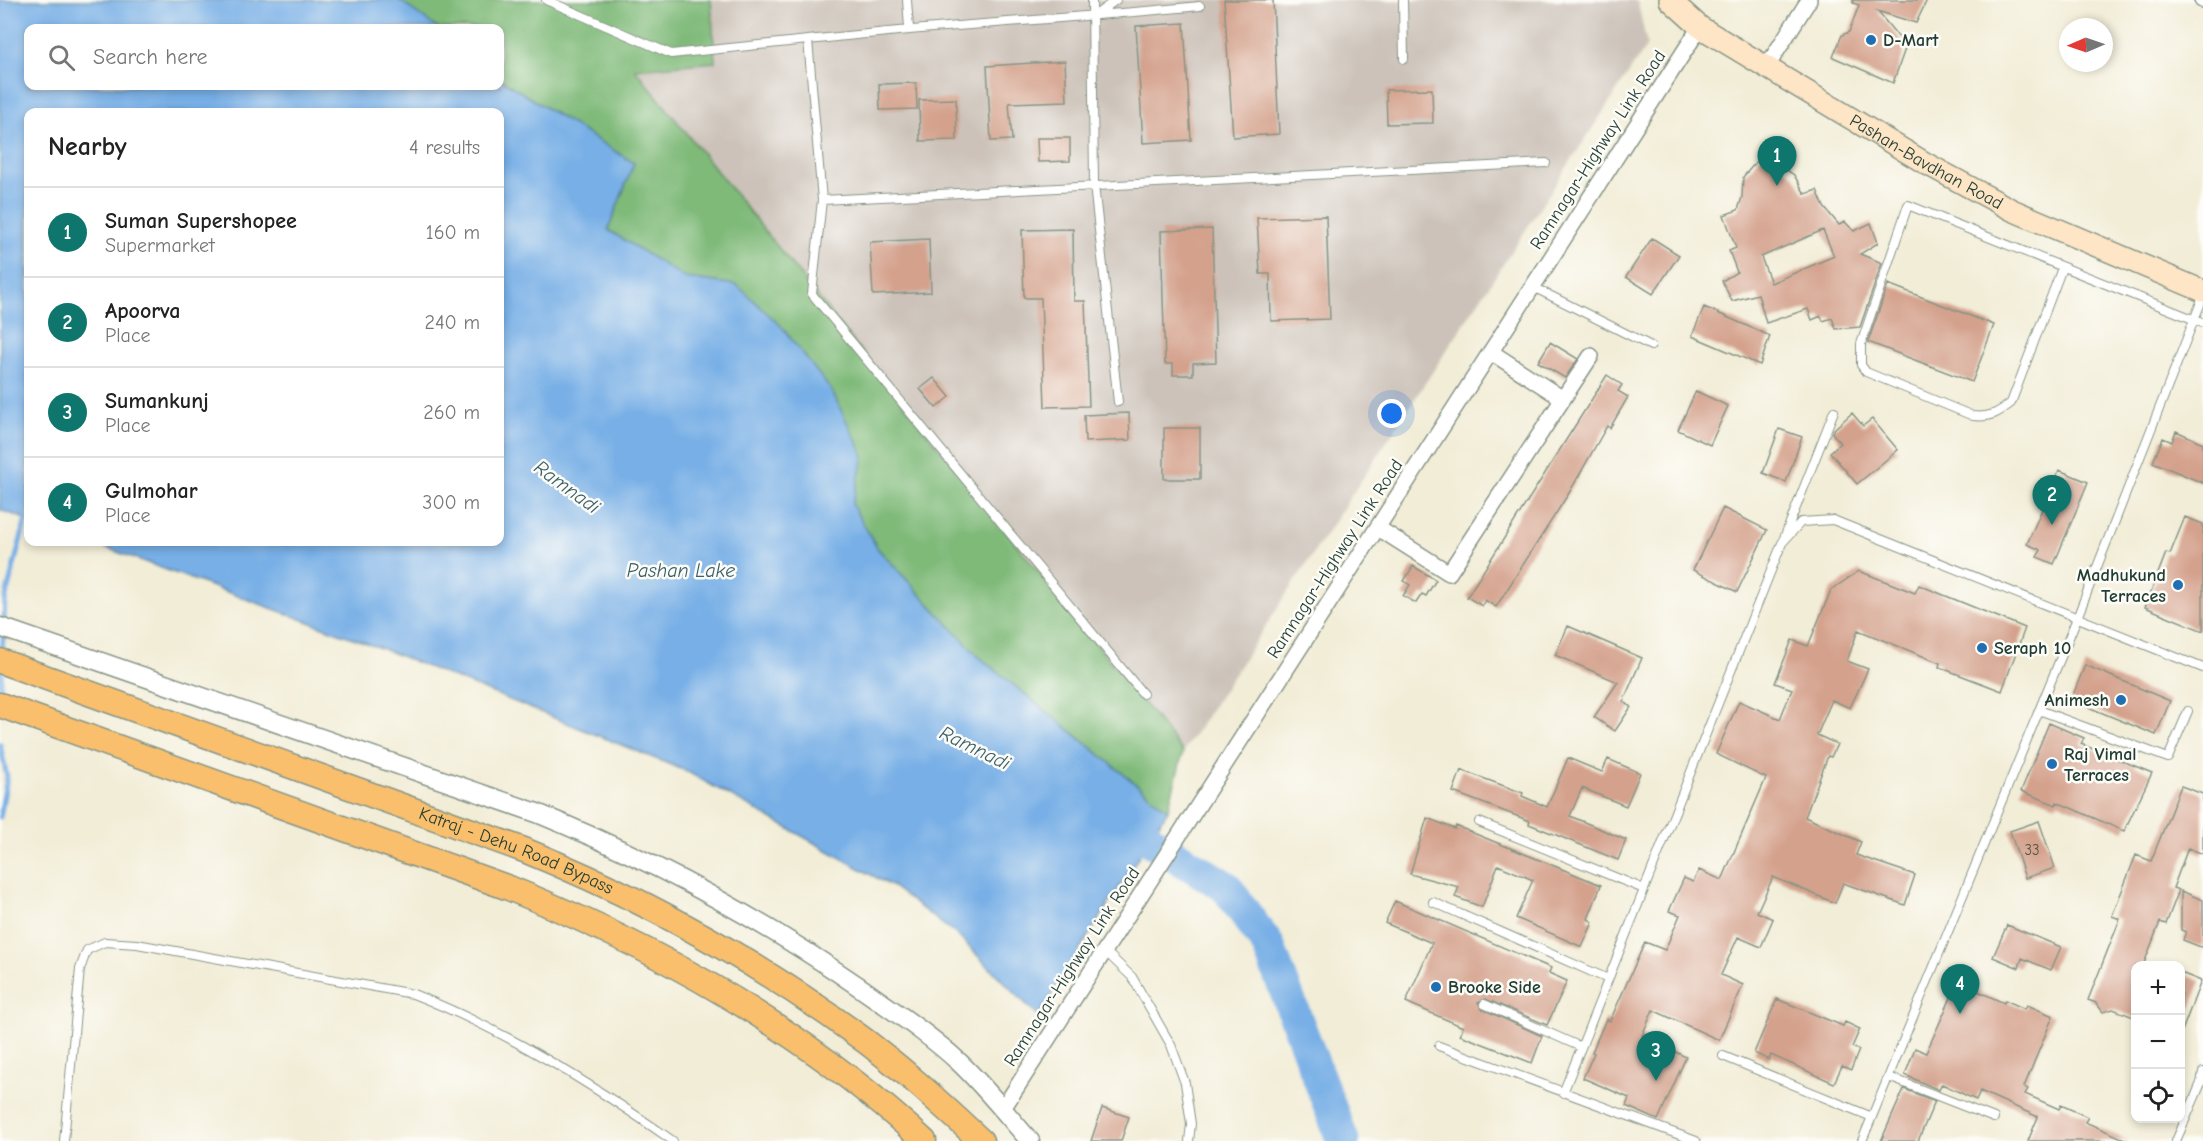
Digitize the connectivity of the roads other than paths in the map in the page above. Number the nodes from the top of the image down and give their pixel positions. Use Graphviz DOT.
graph roads {
  1 [pos="546,0"];
  2 [pos="908,0"];
  3 [pos="1092,0"];
  4 [pos="1116,0"];
  5 [pos="1403,0"];
  6 [pos="1670,0"];
  7 [pos="1809,0"];
  8 [pos="1200,6"];
  9 [pos="1093,17"];
  10 [pos="1700,27"];
  11 [pos="909,28"];
  12 [pos="808,40"];
  13 [pos="1404,59"];
  14 [pos="1767,68"];
  15 [pos="1546,163"];
  16 [pos="1094,185"];
  17 [pos="822,200"];
  18 [pos="2062,268"];
  19 [pos="1533,287"];
  20 [pos="2203,291"];
  21 [pos="2203,297"];
  22 [pos="2194,320"];
  23 [pos="2203,323"];
  24 [pos="1651,346"];
  25 [pos="1491,352"];
  26 [pos="1591,356"];
  27 [pos="1563,399"];
  28 [pos="1118,402"];
  29 [pos="1834,411"];
  30 [pos="1378,528"];
  31 [pos="1782,543"];
  32 [pos="2077,618"];
  33 [pos="0,627"];
  34 [pos="0,662"];
  35 [pos="2203,668"];
  36 [pos="1143,694"];
  37 [pos="0,705"];
  38 [pos="2039,710"];
  39 [pos="2188,711"];
  40 [pos="1479,822"];
  41 [pos="1644,889"];
  42 [pos="1433,902"];
  43 [pos="1106,952"];
  44 [pos="1608,980"];
  45 [pos="1484,1004"];
  46 [pos="1439,1046"];
  47 [pos="1581,1047"];
  48 [pos="1723,1056"];
  49 [pos="2203,1072"];
  50 [pos="1889,1077"];
  51 [pos="1563,1093"];
  52 [pos="1002,1110"];
  53 [pos="1872,1117"];
  54 [pos="1994,1118"];
  55 [pos="64,1141"];
  56 [pos="673,1141"];
  57 [pos="924,1141"];
  58 [pos="981,1141"];
  59 [pos="1030,1141"];
  60 [pos="1189,1141"];
  61 [pos="1696,1141"];
  62 [pos="1862,1141"];
  63 [pos="2176,1141"];
  1 -- 12 [label="lane"];
  2 -- 11 [label="lane"];
  3 -- 9 [label="lane"];
  4 -- 9 [label="lane"];
  5 -- 13 [label="lane"];
  6 -- 10 [label="main road, Pashan-Bavdhan Road"];
  7 -- 14 [label="street"];
  8 -- 9 [label="lane"];
  9 -- 11 [label="lane"];
  9 -- 16 [label="lane"];
  10 -- 14 [label="main road, Pashan-Bavdhan Road"];
  10 -- 19 [label="street, Ramnagar-Highway Link Road"];
  11 -- 12 [label="lane"];
  12 -- 17 [label="lane"];
  14 -- 20 [label="main road, Pashan-Bavdhan Road"];
  15 -- 16 [label="lane"];
  16 -- 17 [label="lane"];
  16 -- 28 [label="lane"];
  17 -- 36 [label="lane"];
  18 -- 18 [label="lane"];
  18 -- 22 [label="lane"];
  19 -- 24 [label="lane"];
  19 -- 25 [label="street, Ramnagar-Highway Link Road"];
  21 -- 22 [label="lane"];
  22 -- 23 [label="lane"];
  22 -- 32 [label="lane"];
  25 -- 27 [label="street"];
  25 -- 30 [label="street, Ramnagar-Highway Link Road"];
  26 -- 27 [label="street"];
  27 -- 30 [label="street"];
  29 -- 31 [label="lane"];
  30 -- 43 [label="street, Ramnagar-Highway Link Road"];
  31 -- 32 [label="lane"];
  31 -- 41 [label="lane"];
  32 -- 35 [label="lane"];
  32 -- 38 [label="lane"];
  33 -- 52 [label="street"];
  34 -- 58 [label="highway, Katraj - Dehu Road Bypass"];
  37 -- 57 [label="highway, Katraj - Dehu Road Bypass"];
  38 -- 39 [label="lane"];
  38 -- 50 [label="lane"];
  40 -- 41 [label="lane"];
  41 -- 44 [label="lane"];
  42 -- 44 [label="lane"];
  43 -- 52 [label="street, Ramnagar-Highway Link Road"];
  43 -- 60 [label="lane"];
  44 -- 47 [label="lane"];
  45 -- 47 [label="lane"];
  46 -- 51 [label="lane"];
  47 -- 51 [label="lane"];
  48 -- 53 [label="lane"];
  49 -- 63 [label="lane"];
  50 -- 53 [label="lane"];
  50 -- 54 [label="lane"];
  51 -- 61 [label="lane"];
  52 -- 59 [label="street"];
  53 -- 62 [label="lane"];
  55 -- 56 [label="lane"];
}
